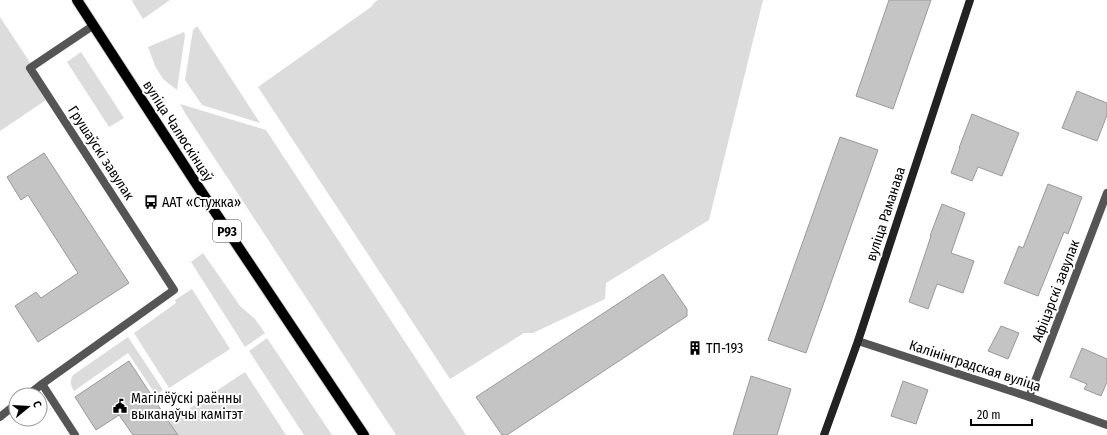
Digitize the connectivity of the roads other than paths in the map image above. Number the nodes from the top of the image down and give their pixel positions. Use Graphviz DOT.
graph roads {
  1 [pos="77,0"];
  2 [pos="970,0"];
  3 [pos="94,26"];
  4 [pos="1107,193"];
  5 [pos="858,341"];
  6 [pos="42,384"];
  7 [pos="38,387"];
  8 [pos="1029,397"];
  9 [pos="8,410"];
  10 [pos="0,417"];
  11 [pos="1107,425"];
  12 [pos="75,435"];
  13 [pos="364,435"];
  14 [pos="824,435"];
  1 -- 3 [label="main road, вуліца Чалюскінцаў / Р93"];
  2 -- 5 [label="main road, вуліца Раманава"];
  3 -- 6 [label="street, Грушаўскі завулак"];
  3 -- 13 [label="main road, вуліца Чалюскінцаў / Р93"];
  4 -- 8 [label="street, Афіцэрскі завулак"];
  5 -- 8 [label="street, Калінінградская вуліца"];
  5 -- 14 [label="main road, вуліца Раманава"];
  6 -- 7 [label="street"];
  6 -- 12 [label="street"];
  8 -- 11 [label="street, Калінінградская вуліца"];
  9 -- 10 [label="street"];
}
